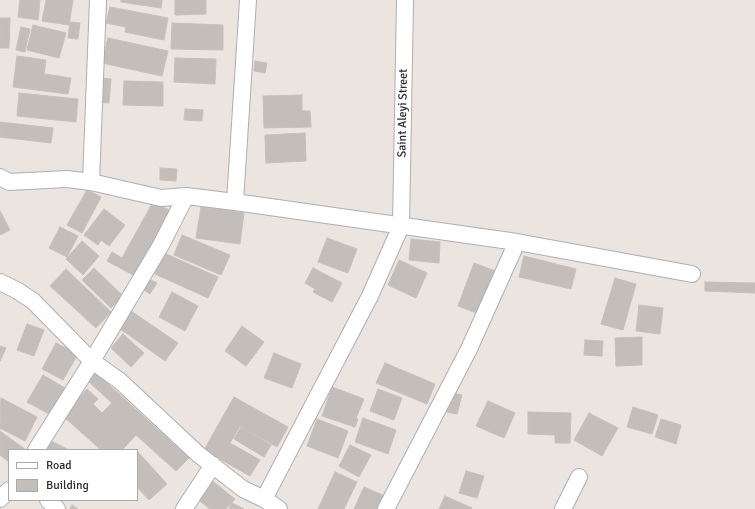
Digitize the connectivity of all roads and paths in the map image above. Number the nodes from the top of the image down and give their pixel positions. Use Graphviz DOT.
graph roads {
  1 [pos="98,0"];
  2 [pos="248,0"];
  3 [pos="405,0"];
  4 [pos="0,177"];
  5 [pos="91,182"];
  6 [pos="186,196"];
  7 [pos="235,202"];
  8 [pos="401,226"];
  9 [pos="517,242"];
  10 [pos="692,274"];
  11 [pos="0,282"];
  12 [pos="92,361"];
  13 [pos="37,449"];
  14 [pos="213,466"];
  15 [pos="579,477"];
  16 [pos="8,491"];
  17 [pos="0,499"];
  18 [pos="264,499"];
  19 [pos="49,501"];
  20 [pos="57,509"];
  21 [pos="184,509"];
  22 [pos="279,509"];
  23 [pos="386,509"];
  24 [pos="563,509"];
  1 -- 5 [label="street"];
  2 -- 7 [label="street"];
  3 -- 8 [label="street, Saint Aleyi Street"];
  4 -- 5 [label="street"];
  5 -- 6 [label="street"];
  6 -- 7 [label="street"];
  6 -- 12 [label="street"];
  7 -- 8 [label="street"];
  8 -- 9 [label="street"];
  8 -- 18 [label="street"];
  9 -- 10 [label="street"];
  9 -- 23 [label="street"];
  11 -- 12 [label="street"];
  12 -- 13 [label="street"];
  12 -- 14 [label="street"];
  14 -- 18 [label="street"];
  14 -- 21 [label="street"];
  15 -- 24 [label="street"];
  16 -- 17 [label="street"];
  18 -- 22 [label="street"];
  19 -- 20 [label="street"];
}
